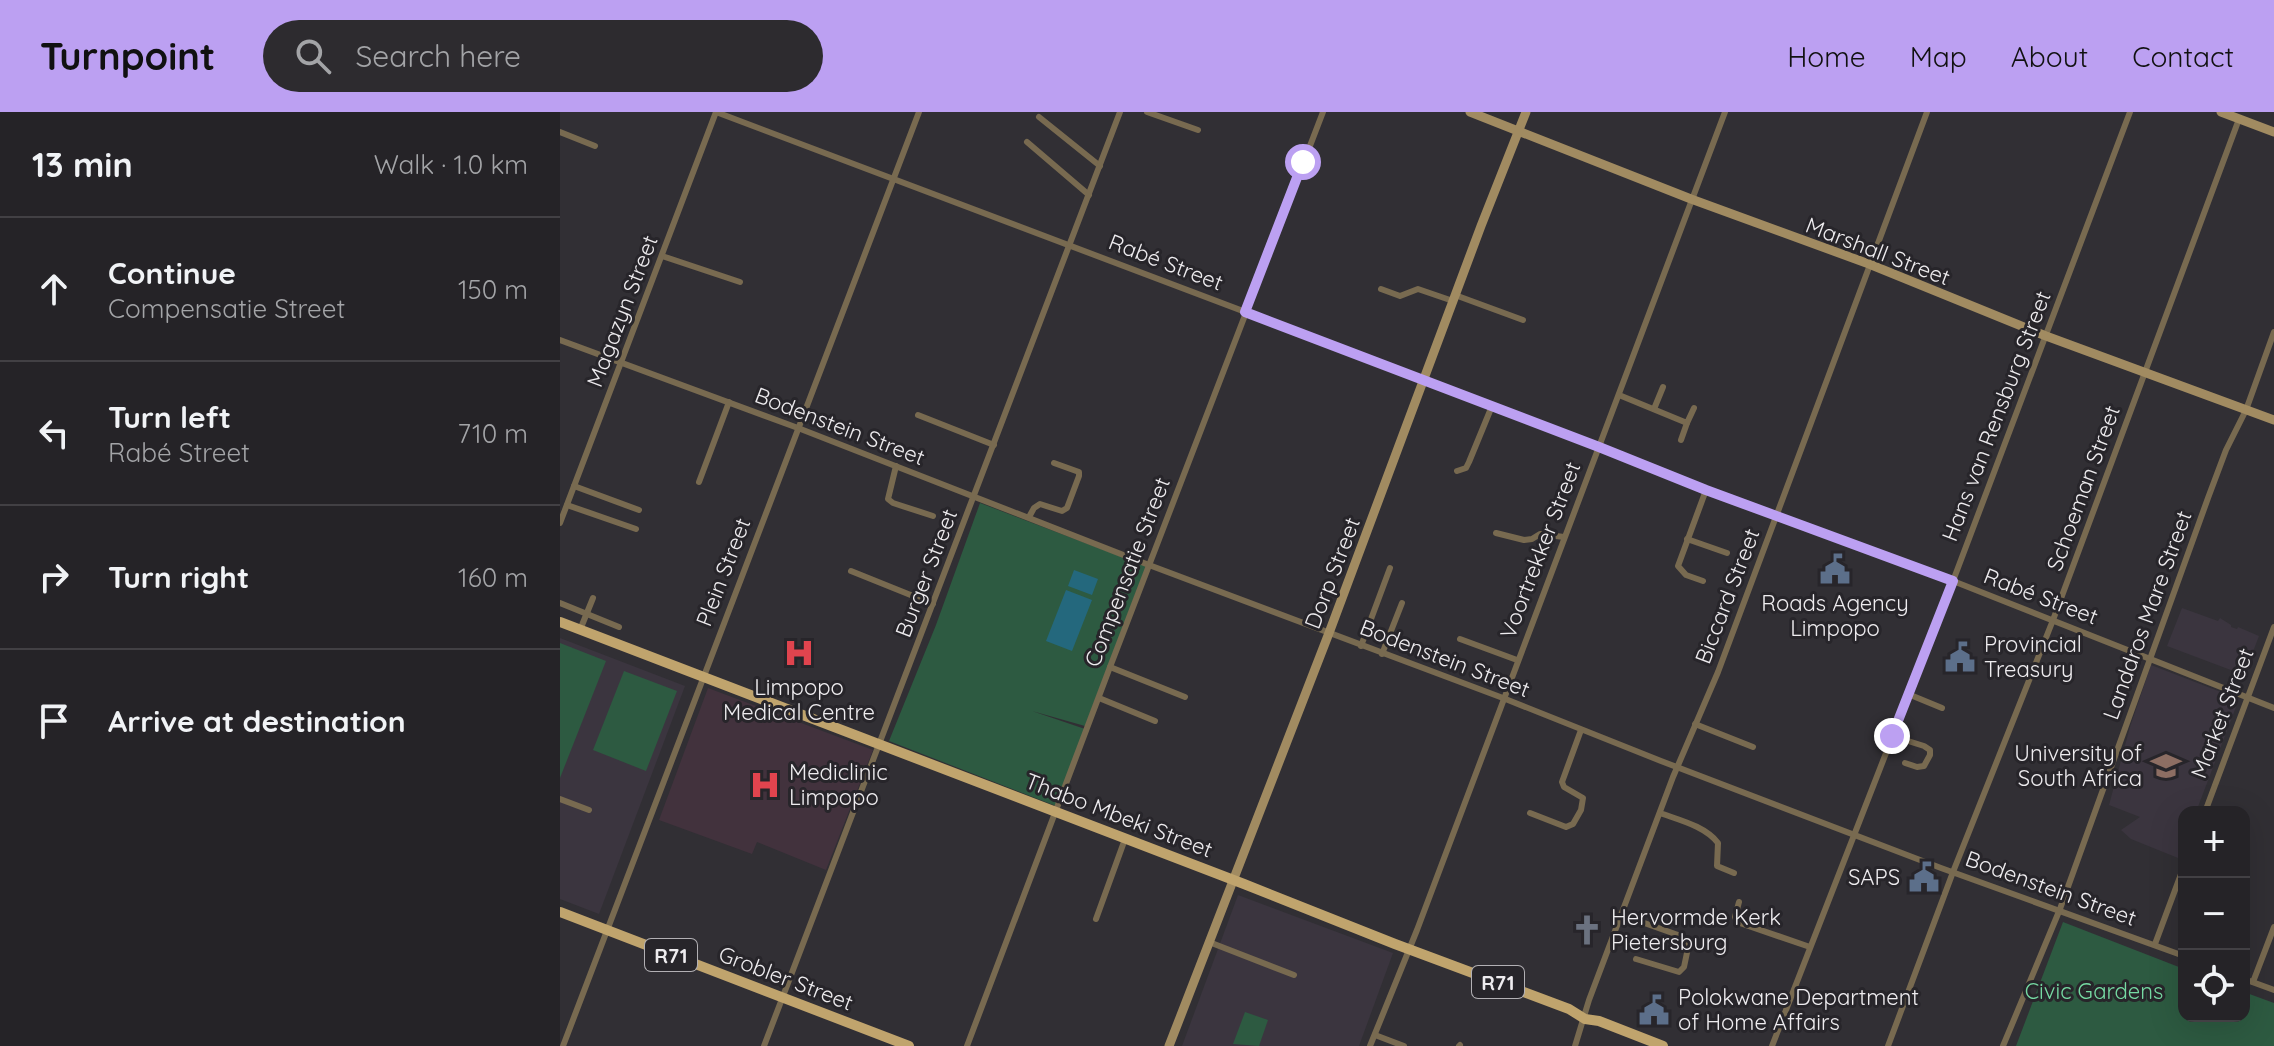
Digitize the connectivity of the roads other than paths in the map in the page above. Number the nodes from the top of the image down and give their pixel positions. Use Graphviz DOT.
graph roads {
  1 [pos="716,112"];
  2 [pos="919,112"];
  3 [pos="1120,112"];
  4 [pos="1147,112"];
  5 [pos="1323,112"];
  6 [pos="1470,112"];
  7 [pos="1526,112"];
  8 [pos="1725,112"];
  9 [pos="1927,112"];
  10 [pos="2130,112"];
  11 [pos="2221,112"];
  12 [pos="1039,117"];
  13 [pos="2239,119"];
  14 [pos="1198,130"];
  15 [pos="1519,131"];
  16 [pos="560,132"];
  17 [pos="2274,132"];
  18 [pos="1027,142"];
  19 [pos="595,146"];
  20 [pos="1100,166"];
  21 [pos="893,178"];
  22 [pos="1089,195"];
  23 [pos="1691,199"];
  24 [pos="1070,245"];
  25 [pos="662,256"];
  26 [pos="1869,264"];
  27 [pos="740,282"];
  28 [pos="1381,289"];
  29 [pos="1454,298"];
  30 [pos="1245,312"];
  31 [pos="1523,320"];
  32 [pos="2274,332"];
  33 [pos="2046,336"];
  34 [pos="560,340"];
  35 [pos="621,364"];
  36 [pos="2145,371"];
  37 [pos="1423,379"];
  38 [pos="1663,387"];
  39 [pos="1619,395"];
  40 [pos="729,402"];
  41 [pos="1492,406"];
  42 [pos="1694,408"];
  43 [pos="1654,409"];
  44 [pos="2246,410"];
  45 [pos="918,415"];
  46 [pos="2274,420"];
  47 [pos="1687,423"];
  48 [pos="798,428"];
  49 [pos="1681,440"];
  50 [pos="994,445"];
  51 [pos="1599,447"];
  52 [pos="1054,463"];
  53 [pos="896,466"];
  54 [pos="1457,471"];
  55 [pos="699,482"];
  56 [pos="574,486"];
  57 [pos="1706,490"];
  58 [pos="975,496"];
  59 [pos="567,505"];
  60 [pos="639,510"];
  61 [pos="1777,515"];
  62 [pos="933,516"];
  63 [pos="1029,517"];
  64 [pos="560,523"];
  65 [pos="636,529"];
  66 [pos="1496,533"];
  67 [pos="1564,537"];
  68 [pos="1687,539"];
  69 [pos="1727,553"];
  70 [pos="1149,565"];
  71 [pos="1390,568"];
  72 [pos="851,571"];
  73 [pos="1703,581"];
  74 [pos="1953,581"];
  75 [pos="593,598"];
  76 [pos="560,603"];
  77 [pos="1402,603"];
  78 [pos="933,604"];
  79 [pos="587,614"];
  80 [pos="2053,620"];
  81 [pos="560,622"];
  82 [pos="619,627"];
  83 [pos="2274,627"];
  84 [pos="580,630"];
  85 [pos="1329,633"];
  86 [pos="1460,639"];
  87 [pos="1361,646"];
  88 [pos="1382,654"];
  89 [pos="2149,658"];
  90 [pos="1517,660"];
  91 [pos="1110,667"];
  92 [pos="702,677"];
  93 [pos="1908,694"];
  94 [pos="1185,697"];
  95 [pos="1099,698"];
  96 [pos="1503,698"];
  97 [pos="2248,698"];
  98 [pos="1942,708"];
  99 [pos="2274,708"];
  100 [pos="1155,721"];
  101 [pos="1695,724"];
  102 [pos="1581,730"];
  103 [pos="1892,736"];
  104 [pos="879,745"];
  105 [pos="1753,747"];
  106 [pos="1905,763"];
  107 [pos="1677,767"];
  108 [pos="560,799"];
  109 [pos="2207,806"];
  110 [pos="589,810"];
  111 [pos="1055,812"];
  112 [pos="1530,813"];
  113 [pos="1660,813"];
  114 [pos="1854,834"];
  115 [pos="1125,839"];
  116 [pos="1953,872"];
  117 [pos="1734,873"];
  118 [pos="2180,878"];
  119 [pos="1232,880"];
  120 [pos="1739,902"];
  121 [pos="2060,909"];
  122 [pos="560,912"];
  123 [pos="1622,915"];
  124 [pos="1096,919"];
  125 [pos="2274,927"];
  126 [pos="606,930"];
  127 [pos="1209,942"];
  128 [pos="2155,944"];
  129 [pos="1810,947"];
  130 [pos="1409,950"];
  131 [pos="2178,954"];
  132 [pos="1636,959"];
  133 [pos="1294,975"];
  134 [pos="2250,981"];
  135 [pos="2253,982"];
  136 [pos="2274,990"];
  137 [pos="783,998"];
  138 [pos="1585,1019"];
  139 [pos="1375,1035"];
  140 [pos="563,1046"];
  141 [pos="764,1046"];
  142 [pos="909,1046"];
  143 [pos="967,1046"];
  144 [pos="1169,1046"];
  145 [pos="1370,1046"];
  146 [pos="1404,1046"];
  147 [pos="1575,1046"];
  148 [pos="1663,1046"];
  149 [pos="1772,1046"];
  150 [pos="1888,1046"];
  151 [pos="2003,1046"];
  1 -- 21 [label="street, Rabé Street"];
  1 -- 25 [label="street, Magazyn Street"];
  2 -- 21 [label="street, Plein Street"];
  3 -- 20 [label="street, Burger Street"];
  4 -- 14 [label="street"];
  5 -- 30 [label="street, Compensatie Street"];
  6 -- 15 [label="street, Marshall Street"];
  7 -- 15 [label="street, Dorp Street"];
  8 -- 23 [label="street, Voortrekker Street"];
  9 -- 26 [label="street, Biccard Street"];
  10 -- 33 [label="street, Hans van Rensburg Street"];
  11 -- 13 [label="street"];
  12 -- 20 [label="street"];
  13 -- 17 [label="street"];
  13 -- 36 [label="street, Schoeman Street"];
  15 -- 23 [label="street, Marshall Street"];
  15 -- 29 [label="street, Dorp Street"];
  16 -- 19 [label="street"];
  18 -- 22 [label="street"];
  20 -- 22 [label="street, Burger Street"];
  21 -- 24 [label="street, Rabé Street"];
  21 -- 48 [label="street, Plein Street"];
  22 -- 24 [label="street, Burger Street"];
  23 -- 26 [label="street, Marshall Street"];
  23 -- 39 [label="street, Voortrekker Street"];
  24 -- 30 [label="street, Rabé Street"];
  24 -- 50 [label="street, Burger Street"];
  25 -- 27 [label="street"];
  25 -- 35 [label="street, Magazyn Street"];
  26 -- 33 [label="street, Marshall Street"];
  26 -- 61 [label="street, Biccard Street"];
  28 -- 29 [label="street"];
  29 -- 31 [label="street"];
  29 -- 37 [label="street, Dorp Street"];
  30 -- 37 [label="street, Rabé Street"];
  30 -- 70 [label="street, Compensatie Street"];
  32 -- 44 [label="street, Landdros Mare Street"];
  33 -- 36 [label="street, Marshall Street"];
  33 -- 74 [label="street, Hans van Rensburg Street"];
  34 -- 35 [label="street, Bodenstein Street"];
  35 -- 40 [label="street, Bodenstein Street"];
  35 -- 56 [label="street, Magazyn Street"];
  36 -- 44 [label="street, Marshall Street"];
  36 -- 80 [label="street, Schoeman Street"];
  37 -- 41 [label="street, Rabé Street"];
  37 -- 85 [label="street, Dorp Street"];
  38 -- 43 [label="street"];
  39 -- 43 [label="street"];
  39 -- 51 [label="street, Voortrekker Street"];
  40 -- 48 [label="street, Bodenstein Street"];
  40 -- 55 [label="street"];
  41 -- 51 [label="street, Rabé Street"];
  41 -- 54 [label="street"];
  42 -- 47 [label="street"];
  43 -- 47 [label="street"];
  44 -- 46 [label="street, Marshall Street"];
  44 -- 89 [label="street, Landdros Mare Street"];
  45 -- 50 [label="street"];
  47 -- 49 [label="street"];
  48 -- 53 [label="street, Bodenstein Street"];
  48 -- 92 [label="street, Plein Street"];
  50 -- 58 [label="street, Burger Street"];
  51 -- 57 [label="street, Rabé Street"];
  51 -- 67 [label="street, Voortrekker Street"];
  52 -- 63 [label="street"];
  53 -- 58 [label="street, Bodenstein Street"];
  53 -- 62 [label="street"];
  56 -- 59 [label="street, Magazyn Street"];
  56 -- 60 [label="street"];
  57 -- 61 [label="street, Rabé Street"];
  57 -- 68 [label="street"];
  58 -- 63 [label="street, Bodenstein Street"];
  58 -- 78 [label="street, Burger Street"];
  59 -- 64 [label="street, Magazyn Street"];
  59 -- 65 [label="street"];
  61 -- 74 [label="street, Rabé Street"];
  61 -- 101 [label="street, Biccard Street"];
  63 -- 70 [label="street, Bodenstein Street"];
  66 -- 67 [label="street"];
  67 -- 90 [label="street, Voortrekker Street"];
  68 -- 69 [label="street"];
  68 -- 73 [label="street"];
  70 -- 85 [label="street, Bodenstein Street"];
  70 -- 91 [label="street, Compensatie Street"];
  71 -- 87 [label="street"];
  72 -- 78 [label="street"];
  74 -- 80 [label="street, Rabé Street"];
  74 -- 93 [label="street, Hans van Rensburg Street"];
  75 -- 79 [label="street"];
  76 -- 79 [label="street"];
  77 -- 88 [label="street"];
  78 -- 104 [label="street, Burger Street"];
  79 -- 82 [label="street"];
  79 -- 84 [label="street"];
  80 -- 89 [label="street, Rabé Street"];
  80 -- 116 [label="street, Schoeman Street"];
  81 -- 84 [label="main road, Thabo Mbeki Street / R71"];
  83 -- 97 [label="street, Market Street"];
  84 -- 92 [label="main road, Thabo Mbeki Street / R71"];
  85 -- 87 [label="street, Bodenstein Street"];
  85 -- 119 [label="street, Dorp Street"];
  86 -- 90 [label="street"];
  87 -- 88 [label="street, Bodenstein Street"];
  88 -- 96 [label="street, Bodenstein Street"];
  89 -- 97 [label="street, Rabé Street"];
  89 -- 121 [label="street, Landdros Mare Street"];
  90 -- 96 [label="street, Voortrekker Street"];
  91 -- 94 [label="street"];
  91 -- 95 [label="street, Compensatie Street"];
  92 -- 104 [label="main road, Thabo Mbeki Street / R71"];
  92 -- 126 [label="street, Plein Street"];
  93 -- 98 [label="street"];
  93 -- 103 [label="street, Hans van Rensburg Street"];
  95 -- 100 [label="street"];
  95 -- 111 [label="street, Compensatie Street"];
  96 -- 102 [label="street, Bodenstein Street"];
  96 -- 130 [label="street, Voortrekker Street"];
  97 -- 99 [label="street, Rabé Street"];
  97 -- 109 [label="street, Market Street"];
  101 -- 105 [label="street"];
  101 -- 107 [label="street, Biccard Street"];
  102 -- 107 [label="street, Bodenstein Street"];
  102 -- 112 [label="street"];
  103 -- 106 [label="street"];
  103 -- 114 [label="street, Hans van Rensburg Street"];
  104 -- 111 [label="main road, Thabo Mbeki Street / R71"];
  104 -- 137 [label="street, Burger Street"];
  107 -- 113 [label="street, Biccard Street"];
  107 -- 114 [label="street, Bodenstein Street"];
  108 -- 110 [label="street"];
  111 -- 115 [label="main road, Thabo Mbeki Street / R71"];
  111 -- 143 [label="street, Compensatie Street"];
  113 -- 117 [label="street"];
  113 -- 123 [label="street, Biccard Street"];
  114 -- 116 [label="street, Bodenstein Street"];
  114 -- 129 [label="street, Hans van Rensburg Street"];
  115 -- 119 [label="main road, Thabo Mbeki Street / R71"];
  115 -- 124 [label="street"];
  116 -- 121 [label="street, Bodenstein Street"];
  116 -- 150 [label="street, Schoeman Street"];
  118 -- 128 [label="street"];
  119 -- 127 [label="street, Dorp Street"];
  119 -- 130 [label="main road, Thabo Mbeki Street / R71"];
  120 -- 129 [label="street"];
  121 -- 128 [label="street, Bodenstein Street"];
  121 -- 151 [label="street, Landdros Mare Street"];
  122 -- 126 [label="main road, Grobler Street / R71"];
  123 -- 132 [label="street"];
  123 -- 138 [label="street, Biccard Street"];
  125 -- 135 [label="street"];
  126 -- 137 [label="main road, Grobler Street / R71"];
  126 -- 140 [label="street, Plein Street"];
  127 -- 133 [label="street"];
  127 -- 144 [label="street, Dorp Street"];
  128 -- 131 [label="street, Bodenstein Street"];
  129 -- 149 [label="street, Hans van Rensburg Street"];
  130 -- 138 [label="main road, Thabo Mbeki Street / R71"];
  130 -- 139 [label="street, Voortrekker Street"];
  134 -- 135 [label="street"];
  135 -- 136 [label="street"];
  137 -- 141 [label="street, Burger Street"];
  137 -- 142 [label="main road, Grobler Street / R71"];
  138 -- 147 [label="street, Biccard Street"];
  138 -- 148 [label="main road, Thabo Mbeki Street / R71"];
  139 -- 145 [label="street, Voortrekker Street"];
  139 -- 146 [label="street"];
}
